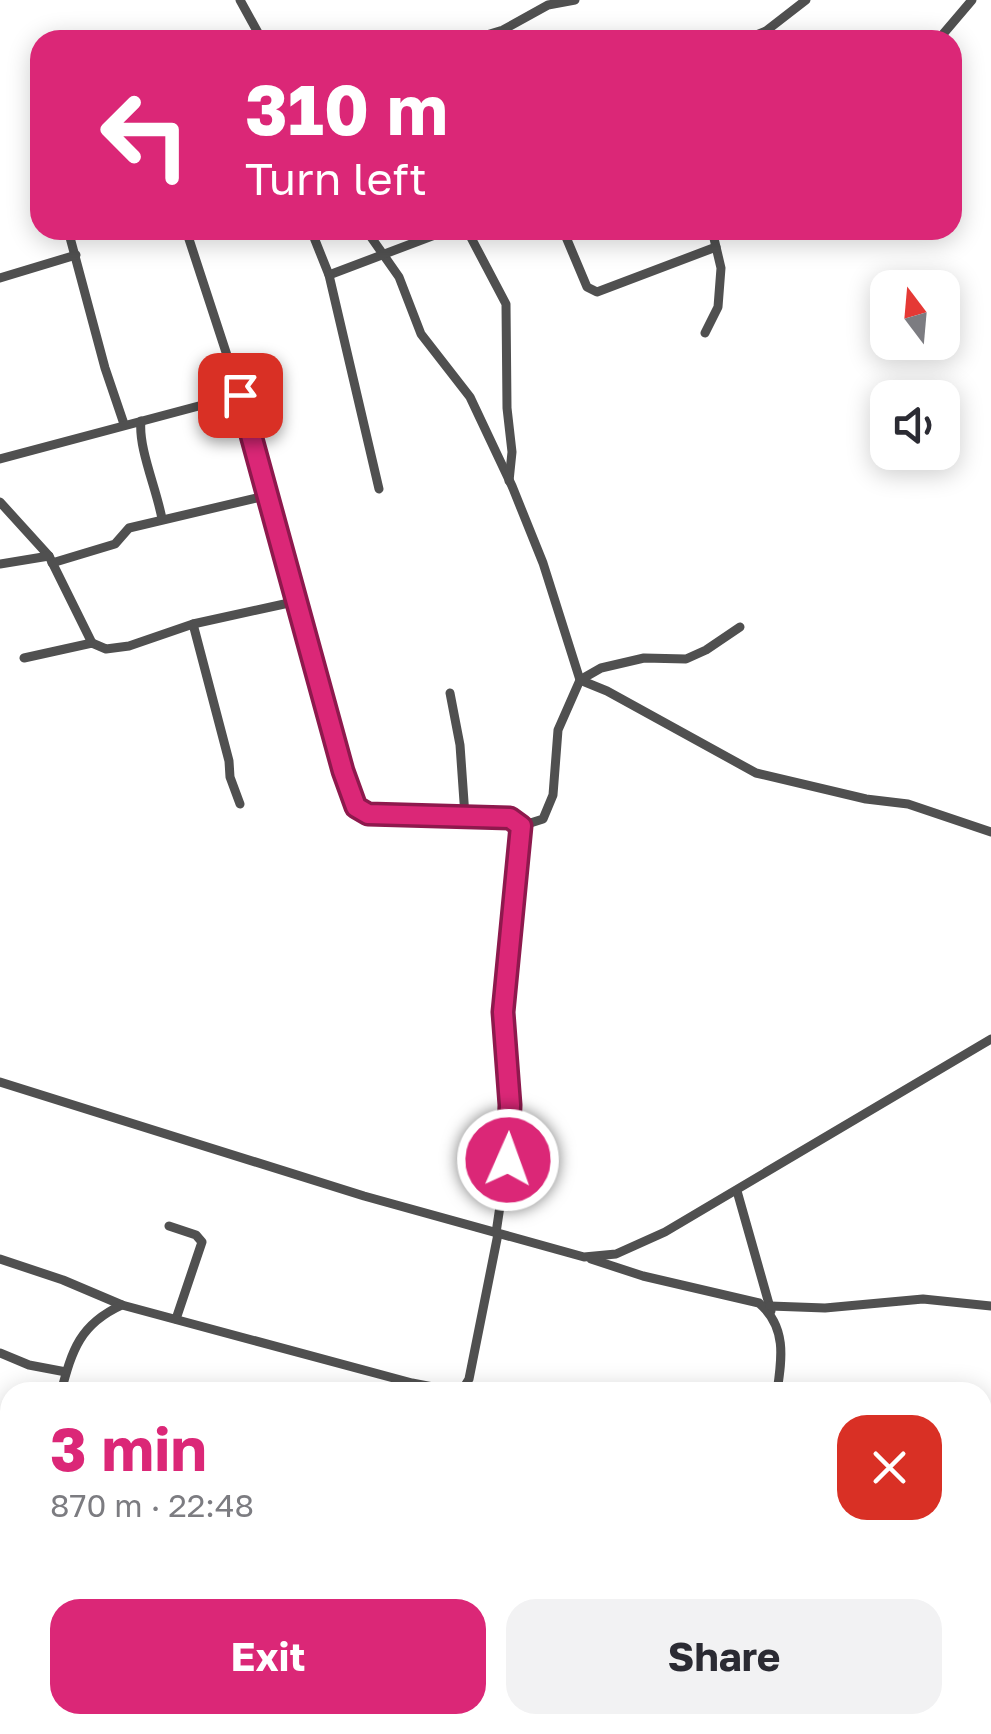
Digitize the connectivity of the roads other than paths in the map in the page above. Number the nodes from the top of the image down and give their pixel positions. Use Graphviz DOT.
graph roads {
  1 [pos="240,0"];
  2 [pos="532,0"];
  3 [pos="575,0"];
  4 [pos="806,0"];
  5 [pos="972,0"];
  6 [pos="537,11"];
  7 [pos="256,30"];
  8 [pos="504,30"];
  9 [pos="768,30"];
  10 [pos="946,30"];
  11 [pos="71,240"];
  12 [pos="189,240"];
  13 [pos="316,240"];
  14 [pos="372,240"];
  15 [pos="423,240"];
  16 [pos="472,240"];
  17 [pos="567,240"];
  18 [pos="714,240"];
  19 [pos="716,247"];
  20 [pos="76,255"];
  21 [pos="382,256"];
  22 [pos="329,275"];
  23 [pos="0,278"];
  24 [pos="705,333"];
  25 [pos="240,395"];
  26 [pos="141,421"];
  27 [pos="124,424"];
  28 [pos="0,459"];
  29 [pos="509,481"];
  30 [pos="379,489"];
  31 [pos="268,495"];
  32 [pos="0,502"];
  33 [pos="162,520"];
  34 [pos="50,559"];
  35 [pos="0,564"];
  36 [pos="298,601"];
  37 [pos="193,624"];
  38 [pos="740,627"];
  39 [pos="92,643"];
  40 [pos="24,658"];
  41 [pos="580,680"];
  42 [pos="450,692"];
  43 [pos="240,804"];
  44 [pos="465,816"];
  45 [pos="521,826"];
  46 [pos="991,832"];
  47 [pos="991,1039"];
  48 [pos="0,1082"];
  49 [pos="737,1191"];
  50 [pos="169,1226"];
  51 [pos="497,1234"];
  52 [pos="584,1257"];
  53 [pos="0,1259"];
  54 [pos="122,1305"];
  55 [pos="991,1306"];
  56 [pos="771,1310"];
  57 [pos="176,1318"];
  58 [pos="0,1353"];
  59 [pos="66,1372"];
  60 [pos="64,1382"];
  61 [pos="408,1382"];
  62 [pos="467,1382"];
  63 [pos="778,1382"];
  1 -- 7 [label="street"];
  2 -- 6 [label="street"];
  3 -- 6 [label="street"];
  4 -- 9 [label="street"];
  5 -- 10 [label="street"];
  6 -- 8 [label="street"];
  11 -- 20 [label="street"];
  12 -- 25 [label="street"];
  13 -- 22 [label="street"];
  14 -- 21 [label="street"];
  15 -- 21 [label="street"];
  16 -- 29 [label="street"];
  17 -- 19 [label="street"];
  18 -- 19 [label="street"];
  19 -- 24 [label="street"];
  20 -- 23 [label="street"];
  20 -- 27 [label="street"];
  21 -- 22 [label="street"];
  21 -- 29 [label="street"];
  22 -- 30 [label="street"];
  25 -- 26 [label="street"];
  25 -- 31 [label="street"];
  26 -- 27 [label="street"];
  26 -- 33 [label="street"];
  27 -- 28 [label="street"];
  29 -- 41 [label="street"];
  31 -- 33 [label="street"];
  31 -- 36 [label="street"];
  32 -- 34 [label="street"];
  33 -- 34 [label="street"];
  34 -- 35 [label="street"];
  34 -- 39 [label="street"];
  36 -- 37 [label="street"];
  36 -- 44 [label="street"];
  37 -- 39 [label="street"];
  37 -- 43 [label="street"];
  38 -- 41 [label="street"];
  39 -- 40 [label="street"];
  41 -- 45 [label="street"];
  41 -- 46 [label="street"];
  42 -- 44 [label="street"];
  44 -- 45 [label="street"];
  45 -- 51 [label="street"];
  47 -- 49 [label="street"];
  48 -- 51 [label="street"];
  49 -- 52 [label="street"];
  49 -- 56 [label="street"];
  50 -- 57 [label="street"];
  51 -- 52 [label="street"];
  51 -- 62 [label="street"];
  52 -- 56 [label="street"];
  53 -- 54 [label="street"];
  54 -- 57 [label="street"];
  54 -- 59 [label="street"];
  55 -- 56 [label="street"];
  56 -- 63 [label="street"];
  57 -- 61 [label="street"];
  58 -- 59 [label="street"];
  59 -- 60 [label="street"];
}
